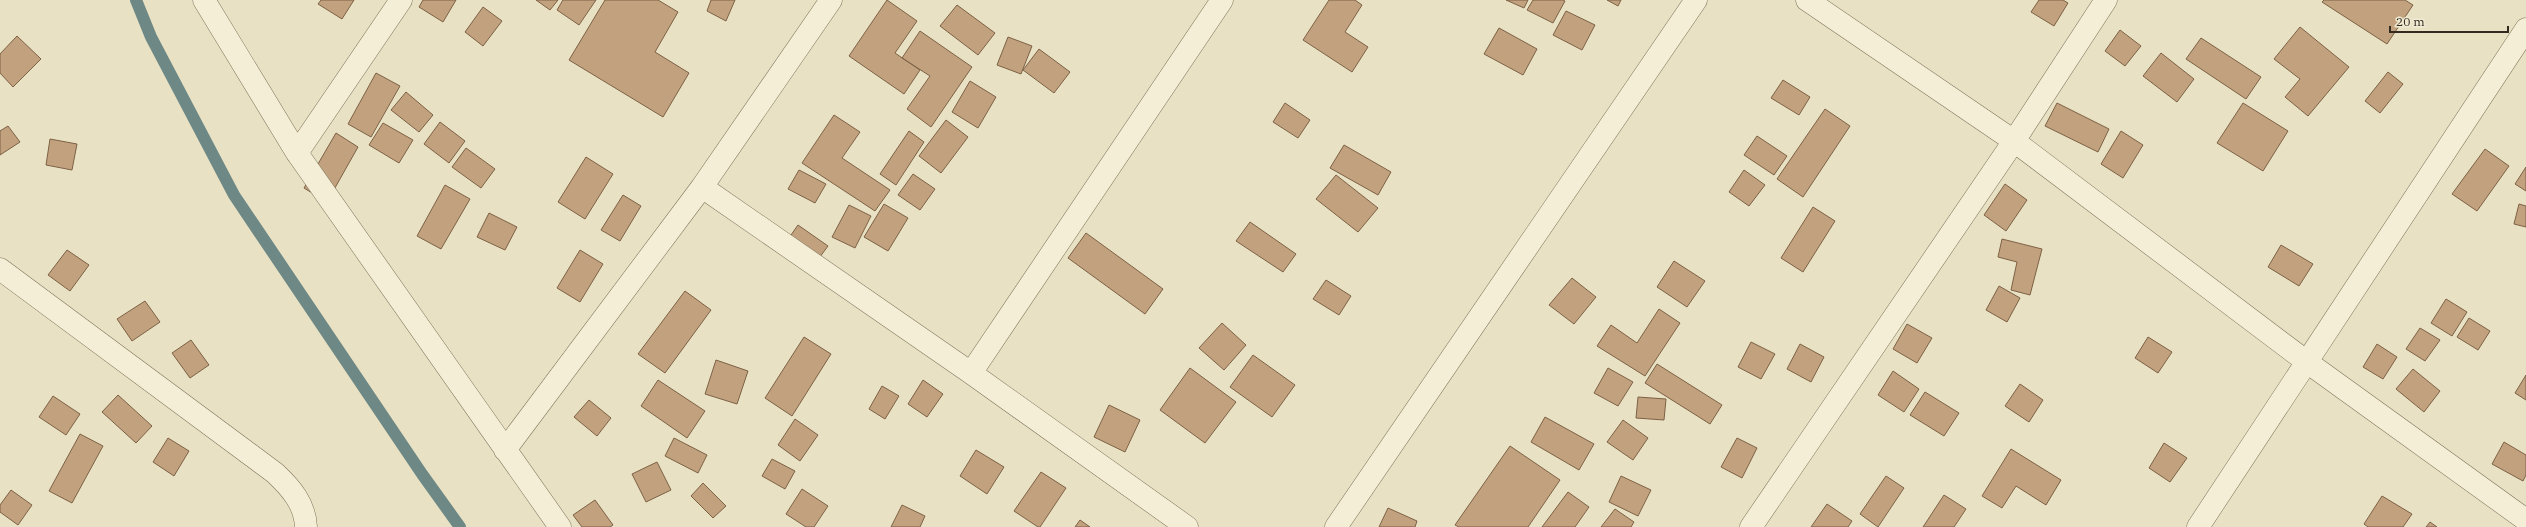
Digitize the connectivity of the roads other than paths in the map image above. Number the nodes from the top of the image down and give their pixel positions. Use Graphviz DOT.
graph roads {
  1 [pos="204,0"];
  2 [pos="401,0"];
  3 [pos="831,0"];
  4 [pos="1222,0"];
  5 [pos="1696,0"];
  6 [pos="1807,0"];
  7 [pos="2106,0"];
  8 [pos="2526,30"];
  9 [pos="2014,141"];
  10 [pos="297,153"];
  11 [pos="702,187"];
  12 [pos="0,269"];
  13 [pos="2307,362"];
  14 [pos="971,373"];
  15 [pos="505,450"];
  16 [pos="2526,520"];
  17 [pos="306,527"];
  18 [pos="560,527"];
  19 [pos="1187,527"];
  20 [pos="1336,527"];
  21 [pos="1751,527"];
  22 [pos="2198,527"];
  1 -- 10 [label="street"];
  2 -- 10 [label="street"];
  3 -- 11 [label="street"];
  4 -- 14 [label="street"];
  5 -- 20 [label="street"];
  6 -- 9 [label="street"];
  7 -- 9 [label="street"];
  8 -- 13 [label="street"];
  9 -- 13 [label="street"];
  9 -- 21 [label="street"];
  10 -- 15 [label="street"];
  11 -- 14 [label="street"];
  11 -- 15 [label="street"];
  12 -- 17 [label="street"];
  13 -- 16 [label="street"];
  13 -- 22 [label="street"];
  14 -- 19 [label="street"];
  15 -- 18 [label="street"];
}
